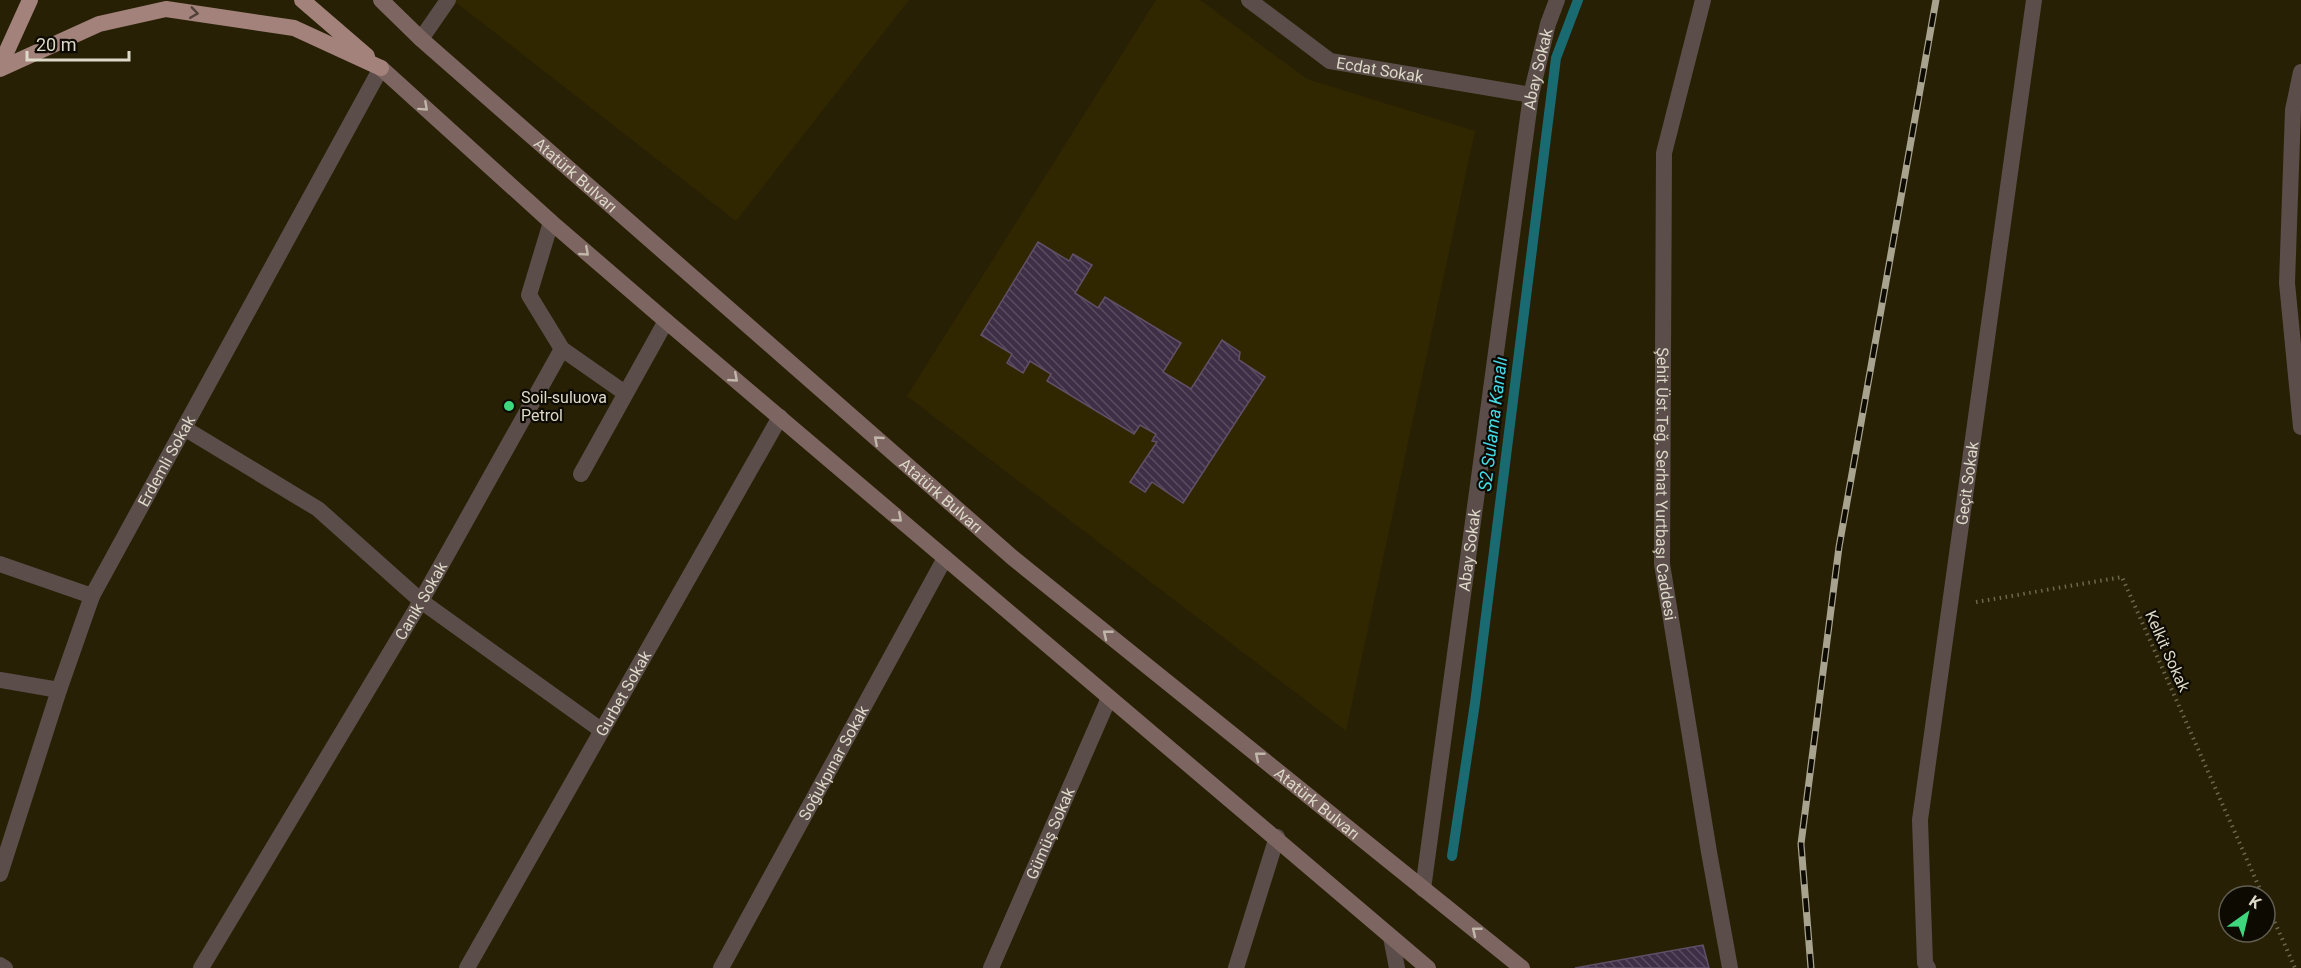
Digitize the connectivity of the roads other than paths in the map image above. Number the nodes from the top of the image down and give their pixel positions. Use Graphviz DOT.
graph roads {
  1 [pos="30,0"];
  2 [pos="302,0"];
  3 [pos="381,0"];
  4 [pos="448,0"];
  5 [pos="1249,0"];
  6 [pos="1557,0"];
  7 [pos="1703,0"];
  8 [pos="2034,0"];
  9 [pos="421,39"];
  10 [pos="0,67"];
  11 [pos="381,68"];
  12 [pos="2301,72"];
  13 [pos="1531,95"];
  14 [pos="551,222"];
  15 [pos="666,321"];
  16 [pos="562,349"];
  17 [pos="625,393"];
  18 [pos="780,417"];
  19 [pos="2301,427"];
  20 [pos="184,428"];
  21 [pos="581,474"];
  22 [pos="945,558"];
  23 [pos="0,564"];
  24 [pos="92,596"];
  25 [pos="421,601"];
  26 [pos="0,680"];
  27 [pos="59,690"];
  28 [pos="1109,698"];
  29 [pos="601,730"];
  30 [pos="1276,837"];
  31 [pos="0,874"];
  32 [pos="1423,889"];
  33 [pos="1391,937"];
  34 [pos="0,965"];
  35 [pos="5,968"];
  36 [pos="201,968"];
  37 [pos="467,968"];
  38 [pos="721,968"];
  39 [pos="991,968"];
  40 [pos="1236,968"];
  41 [pos="1397,968"];
  42 [pos="1428,968"];
  43 [pos="1522,968"];
  44 [pos="1730,968"];
  45 [pos="1928,968"];
  1 -- 10 [label="highway"];
  2 -- 11 [label="highway"];
  3 -- 9 [label="main road, Atatürk Bulvarı"];
  4 -- 9 [label="street"];
  5 -- 13 [label="street, Ecdat Sokak"];
  6 -- 13 [label="street, Abay Sokak"];
  7 -- 44 [label="street, Şehit Üst.Teğ. Serhat Yurtbaşı Caddesi"];
  8 -- 45 [label="street, Geçit Sokak"];
  32 -- 9 [label="main road, Atatürk Bulvarı, one-way"];
  10 -- 11 [label="highway, one-way"];
  11 -- 14 [label="main road, one-way"];
  11 -- 20 [label="street, Erdemli Sokak"];
  12 -- 19 [label="street"];
  13 -- 32 [label="street, Abay Sokak"];
  14 -- 15 [label="main road, one-way"];
  14 -- 16 [label="street"];
  15 -- 17 [label="street"];
  15 -- 18 [label="main road, one-way"];
  16 -- 17 [label="street"];
  16 -- 25 [label="street, Canik Sokak"];
  17 -- 21 [label="street"];
  18 -- 22 [label="main road, one-way"];
  18 -- 29 [label="street, Gurbet Sokak"];
  20 -- 24 [label="street, Erdemli Sokak"];
  20 -- 25 [label="street"];
  22 -- 28 [label="main road"];
  22 -- 38 [label="street, Soğukpınar Sokak"];
  23 -- 24 [label="street"];
  24 -- 27 [label="street, Erdemli Sokak"];
  25 -- 29 [label="street"];
  25 -- 36 [label="street, Canik Sokak"];
  26 -- 27 [label="street"];
  27 -- 31 [label="street, Erdemli Sokak"];
  28 -- 30 [label="main road"];
  28 -- 39 [label="street, Gümüş Sokak"];
  29 -- 37 [label="street, Gurbet Sokak"];
  30 -- 33 [label="main road"];
  30 -- 40 [label="street"];
  43 -- 32 [label="main road, Atatürk Bulvarı, one-way"];
  33 -- 41 [label="street"];
  33 -- 42 [label="main road"];
  34 -- 35 [label="street"];
}
